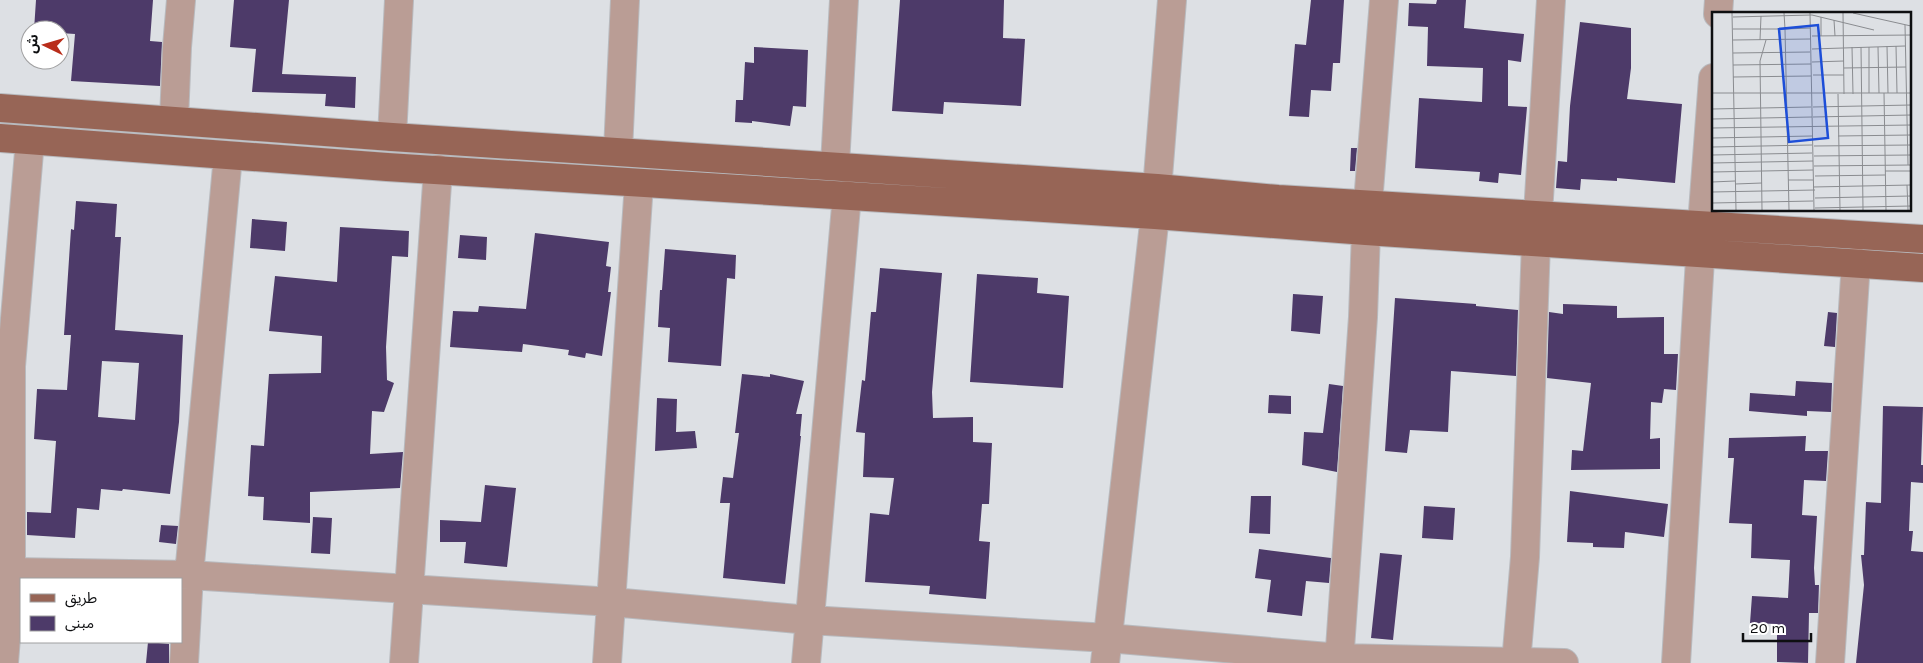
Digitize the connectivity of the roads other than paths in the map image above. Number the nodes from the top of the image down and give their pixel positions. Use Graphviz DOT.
graph roads {
  1 [pos="181,0"];
  2 [pos="399,0"];
  3 [pos="625,0"];
  4 [pos="844,0"];
  5 [pos="1172,0"];
  6 [pos="1384,0"];
  7 [pos="1551,0"];
  8 [pos="1712,91"];
  9 [pos="0,108"];
  10 [pos="174,120"];
  11 [pos="392,137"];
  12 [pos="0,138"];
  13 [pos="30,140"];
  14 [pos="618,151"];
  15 [pos="228,156"];
  16 [pos="835,165"];
  17 [pos="438,169"];
  18 [pos="639,183"];
  19 [pos="1157,188"];
  20 [pos="848,195"];
  21 [pos="1368,203"];
  22 [pos="1538,214"];
  23 [pos="1155,215"];
  24 [pos="1702,225"];
  25 [pos="1366,232"];
  26 [pos="1923,239"];
  27 [pos="1536,242"];
  28 [pos="1700,253"];
  29 [pos="1856,262"];
  30 [pos="1923,268"];
  31 [pos="5,572"];
  32 [pos="189,575"];
  33 [pos="409,591"];
  34 [pos="612,602"];
  35 [pos="809,620"];
  36 [pos="1107,650"];
  37 [pos="1340,660"];
  38 [pos="1516,662"];
  39 [pos="4,663"];
  40 [pos="184,663"];
  41 [pos="404,663"];
  42 [pos="607,663"];
  43 [pos="806,663"];
  44 [pos="1564,663"];
  45 [pos="1676,663"];
  46 [pos="1830,663"];
  1 -- 10 [label="street"];
  2 -- 11 [label="street"];
  3 -- 14 [label="street"];
  4 -- 16 [label="street"];
  5 -- 19 [label="street"];
  6 -- 21 [label="street"];
  7 -- 22 [label="street"];
  8 -- 24 [label="street"];
  9 -- 10 [label="main road"];
  10 -- 11 [label="main road"];
  11 -- 14 [label="main road"];
  12 -- 13 [label="main road"];
  13 -- 15 [label="main road"];
  13 -- 31 [label="street"];
  14 -- 16 [label="main road"];
  15 -- 17 [label="main road"];
  15 -- 32 [label="street"];
  16 -- 19 [label="main road"];
  17 -- 18 [label="main road"];
  17 -- 33 [label="street"];
  18 -- 20 [label="main road"];
  18 -- 34 [label="street"];
  19 -- 21 [label="main road"];
  19 -- 23 [label="street"];
  20 -- 23 [label="main road"];
  20 -- 35 [label="street"];
  21 -- 22 [label="main road"];
  22 -- 24 [label="main road"];
  23 -- 25 [label="main road"];
  23 -- 36 [label="street"];
  24 -- 26 [label="main road"];
  24 -- 28 [label="street"];
  25 -- 27 [label="main road"];
  25 -- 37 [label="street"];
  27 -- 28 [label="main road"];
  27 -- 38 [label="street"];
  28 -- 29 [label="main road"];
  28 -- 45 [label="street"];
  29 -- 30 [label="main road"];
  29 -- 46 [label="street"];
  31 -- 32 [label="street"];
  31 -- 39 [label="street"];
  32 -- 33 [label="street"];
  32 -- 40 [label="street"];
  33 -- 34 [label="street"];
  33 -- 41 [label="street"];
  34 -- 35 [label="street"];
  34 -- 42 [label="street"];
  35 -- 36 [label="street"];
  35 -- 43 [label="street"];
  36 -- 37 [label="street"];
  37 -- 38 [label="street"];
  38 -- 44 [label="street"];
}
